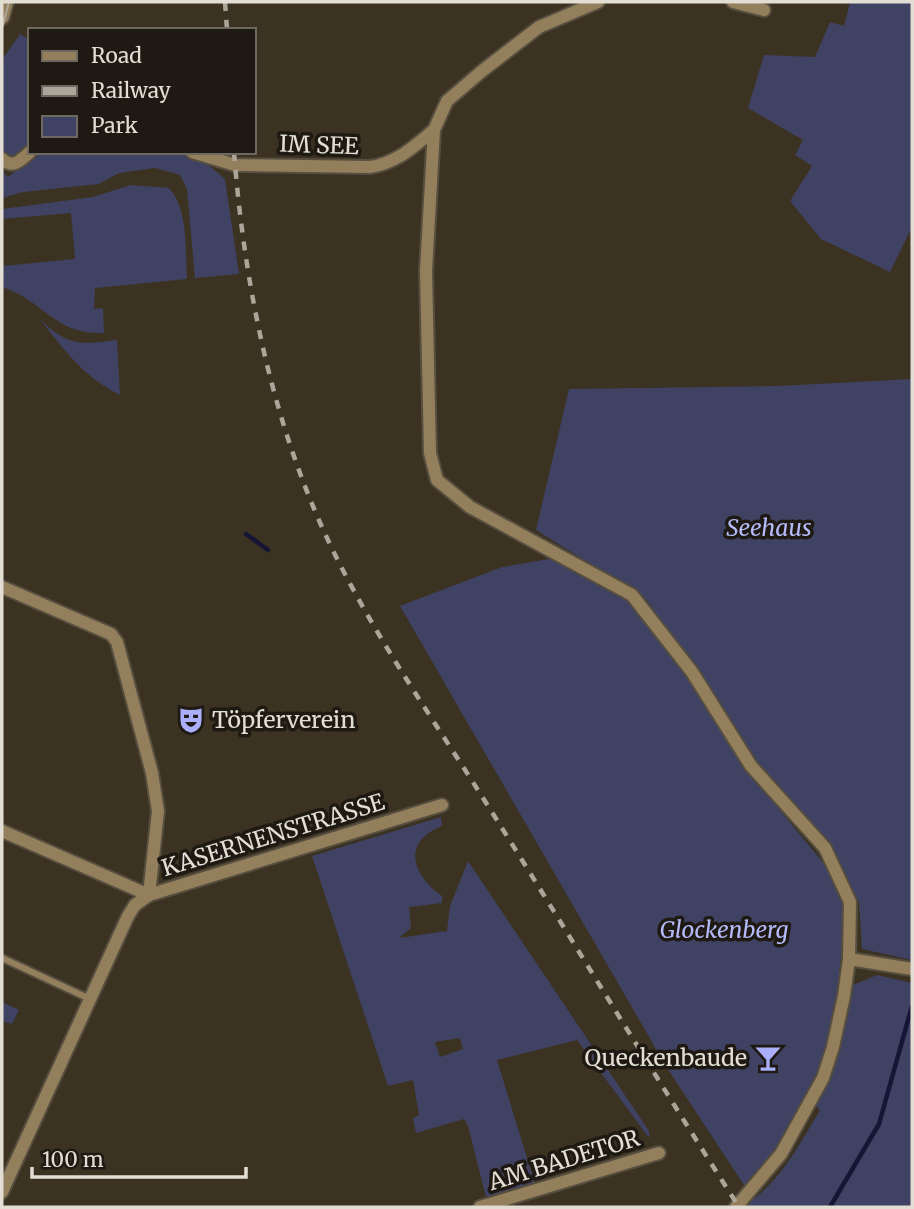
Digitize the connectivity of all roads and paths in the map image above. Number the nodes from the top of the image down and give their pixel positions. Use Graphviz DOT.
graph roads {
  1 [pos="6,2"];
  2 [pos="598,2"];
  3 [pos="733,2"];
  4 [pos="764,10"];
  5 [pos="2,17"];
  6 [pos="434,130"];
  7 [pos="28,154"];
  8 [pos="199,154"];
  9 [pos="2,159"];
  10 [pos="2,587"];
  11 [pos="442,805"];
  12 [pos="2,831"];
  13 [pos="149,895"];
  14 [pos="2,958"];
  15 [pos="849,959"];
  16 [pos="912,969"];
  17 [pos="90,999"];
  18 [pos="659,1153"];
  19 [pos="2,1192"];
  20 [pos="480,1207"];
  21 [pos="736,1207"];
  1 -- 5 [label="street"];
  2 -- 6 [label="street"];
  3 -- 4 [label="street"];
  6 -- 8 [label="street, IM SEE"];
  6 -- 15 [label="street"];
  7 -- 9 [label="street"];
  10 -- 13 [label="street"];
  11 -- 13 [label="street, KASERNENSTRASSE"];
  12 -- 13 [label="street, KASERNENSTRASSE"];
  13 -- 17 [label="street"];
  14 -- 17 [label="lane"];
  15 -- 16 [label="street"];
  15 -- 21 [label="street"];
  17 -- 19 [label="street"];
  18 -- 20 [label="street, AM BADETOR"];
}
